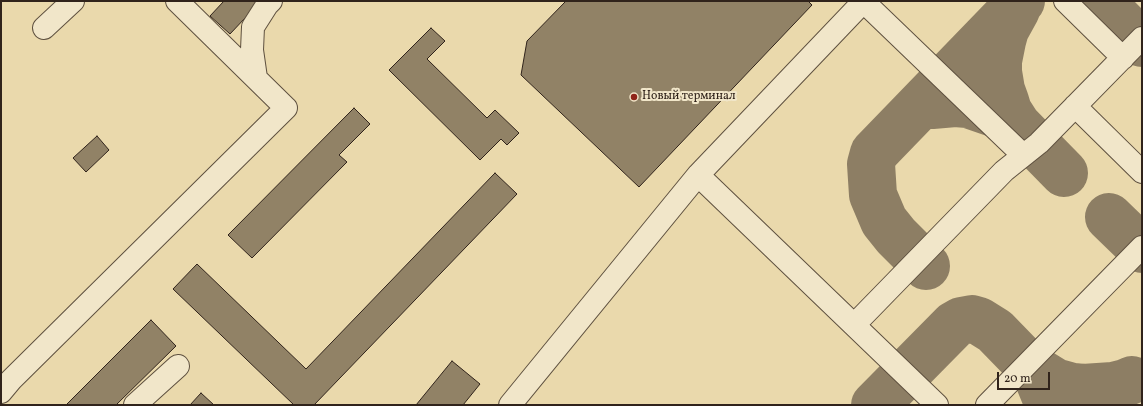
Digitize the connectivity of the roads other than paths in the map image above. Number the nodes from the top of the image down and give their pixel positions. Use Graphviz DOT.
graph roads {
  1 [pos="73,1"];
  2 [pos="177,1"];
  3 [pos="271,1"];
  4 [pos="864,1"];
  5 [pos="1065,1"];
  6 [pos="44,28"];
  7 [pos="1142,38"];
  8 [pos="1123,58"];
  9 [pos="256,78"];
  10 [pos="1075,106"];
  11 [pos="1023,155"];
  12 [pos="1142,172"];
  13 [pos="698,175"];
  14 [pos="1142,247"];
  15 [pos="854,325"];
  16 [pos="178,366"];
  17 [pos="1,392"];
  18 [pos="135,405"];
  19 [pos="510,405"];
  20 [pos="937,405"];
  21 [pos="987,405"];
  1 -- 6 [label="lane"];
  2 -- 9 [label="lane"];
  3 -- 9 [label="lane"];
  4 -- 11 [label="lane"];
  4 -- 13 [label="lane"];
  5 -- 8 [label="lane"];
  7 -- 8 [label="lane"];
  8 -- 10 [label="lane"];
  9 -- 17 [label="lane"];
  10 -- 11 [label="lane"];
  10 -- 12 [label="lane"];
  11 -- 15 [label="lane"];
  13 -- 15 [label="lane"];
  13 -- 19 [label="lane"];
  14 -- 21 [label="lane"];
  15 -- 20 [label="lane"];
  16 -- 18 [label="lane"];
}
